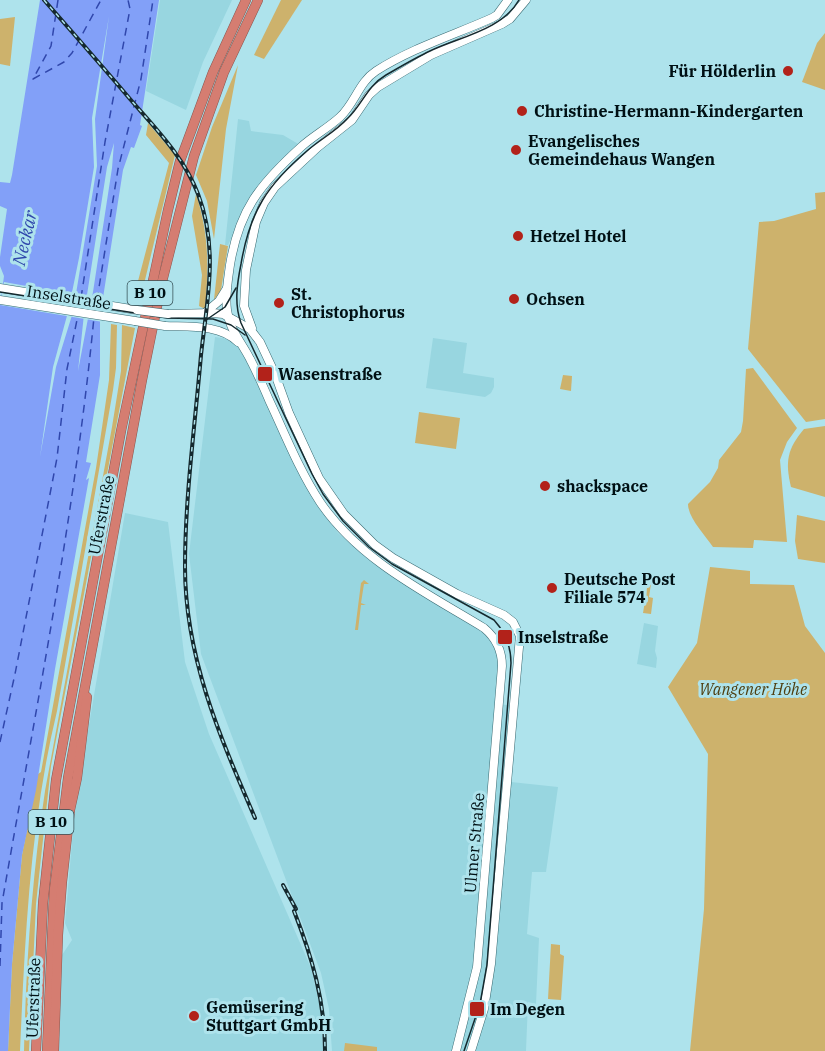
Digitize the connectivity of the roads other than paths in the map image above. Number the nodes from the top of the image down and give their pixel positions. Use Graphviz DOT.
graph roads {
  1 [pos="246,0"];
  2 [pos="258,0"];
  3 [pos="508,0"];
  4 [pos="526,0"];
  5 [pos="227,286"];
  6 [pos="1,288"];
  7 [pos="0,300"];
  8 [pos="244,306"];
  9 [pos="205,313"];
  10 [pos="231,318"];
  11 [pos="217,329"];
  12 [pos="255,333"];
  13 [pos="238,342"];
  14 [pos="85,680"];
  15 [pos="36,1051"];
  16 [pos="47,1051"];
  17 [pos="54,1051"];
  18 [pos="456,1051"];
  19 [pos="471,1051"];
  1 -- 15 [label="highway, Uferstraße / B 10"];
  2 -- 14 [label="highway, Uferstraße / B 10"];
  3 -- 5 [label="street"];
  4 -- 8 [label="street"];
  5 -- 9 [label="street"];
  5 -- 10 [label="street"];
  6 -- 9 [label="street, Inselstraße, bridge"];
  7 -- 11 [label="street, Inselstraße, bridge"];
  8 -- 10 [label="street"];
  8 -- 12 [label="street"];
  9 -- 10 [label="street, Inselstraße"];
  10 -- 11 [label="street"];
  10 -- 12 [label="street"];
  10 -- 13 [label="street"];
  11 -- 13 [label="street, Inselstraße"];
  12 -- 19 [label="street, Ulmer Straße"];
  13 -- 18 [label="street, Ulmer Straße"];
  14 -- 16 [label="highway, Uferstraße / B 10"];
  14 -- 17 [label="highway"];
}
